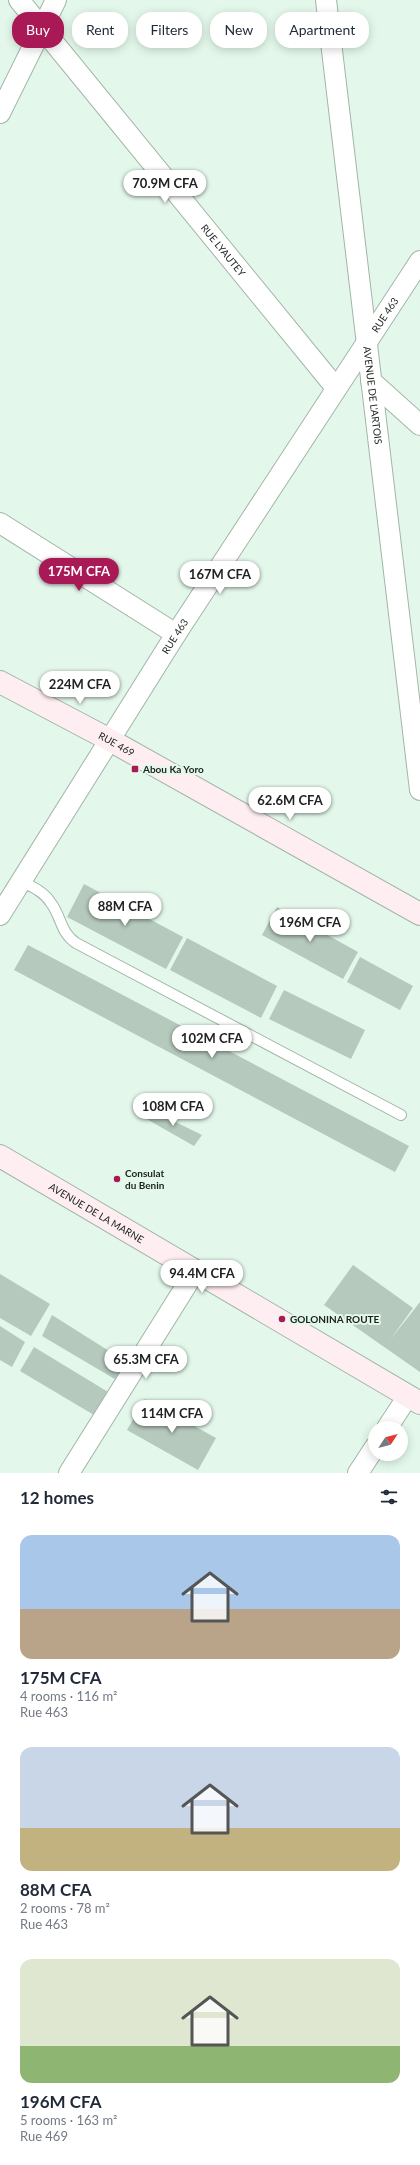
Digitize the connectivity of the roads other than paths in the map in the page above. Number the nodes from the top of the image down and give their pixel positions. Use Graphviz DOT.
graph roads {
  1 [pos="19,0"];
  2 [pos="56,0"];
  3 [pos="326,0"];
  4 [pos="28,12"];
  5 [pos="50,12"];
  6 [pos="31,48"];
  7 [pos="57,48"];
  8 [pos="0,113"];
  9 [pos="420,261"];
  10 [pos="366,341"];
  11 [pos="371,380"];
  12 [pos="336,388"];
  13 [pos="420,424"];
  14 [pos="0,523"];
  15 [pos="176,634"];
  16 [pos="0,682"];
  17 [pos="415,698"];
  18 [pos="108,739"];
  19 [pos="420,790"];
  20 [pos="21,881"];
  21 [pos="420,914"];
  22 [pos="0,915"];
  23 [pos="401,1115"];
  24 [pos="2,1160"];
  25 [pos="196,1270"];
  26 [pos="414,1399"];
  27 [pos="394,1421"];
  28 [pos="368,1458"];
  29 [pos="69,1473"];
  30 [pos="358,1473"];
  1 -- 4 [label="street, RUE LYAUTEY"];
  2 -- 5 [label="street"];
  3 -- 10 [label="street, AVENUE DE L'ARTOIS"];
  6 -- 8 [label="street"];
  7 -- 12 [label="street, RUE LYAUTEY"];
  9 -- 10 [label="street, RUE 463"];
  10 -- 11 [label="street, AVENUE DE L'ARTOIS"];
  10 -- 12 [label="street, RUE 463"];
  11 -- 13 [label="street"];
  11 -- 17 [label="street, AVENUE DE L'ARTOIS"];
  12 -- 15 [label="street, RUE 463"];
  14 -- 15 [label="street"];
  15 -- 18 [label="street, RUE 463"];
  16 -- 18 [label="street, RUE 469"];
  17 -- 19 [label="street, AVENUE DE L'ARTOIS"];
  18 -- 20 [label="street, RUE 463"];
  18 -- 21 [label="street, RUE 469"];
  20 -- 22 [label="street, RUE 463"];
  20 -- 23 [label="lane"];
  24 -- 25 [label="street, AVENUE DE LA MARNE"];
  25 -- 26 [label="street, AVENUE DE LA MARNE"];
  25 -- 29 [label="street"];
  26 -- 27 [label="street"];
  28 -- 30 [label="street"];
}
